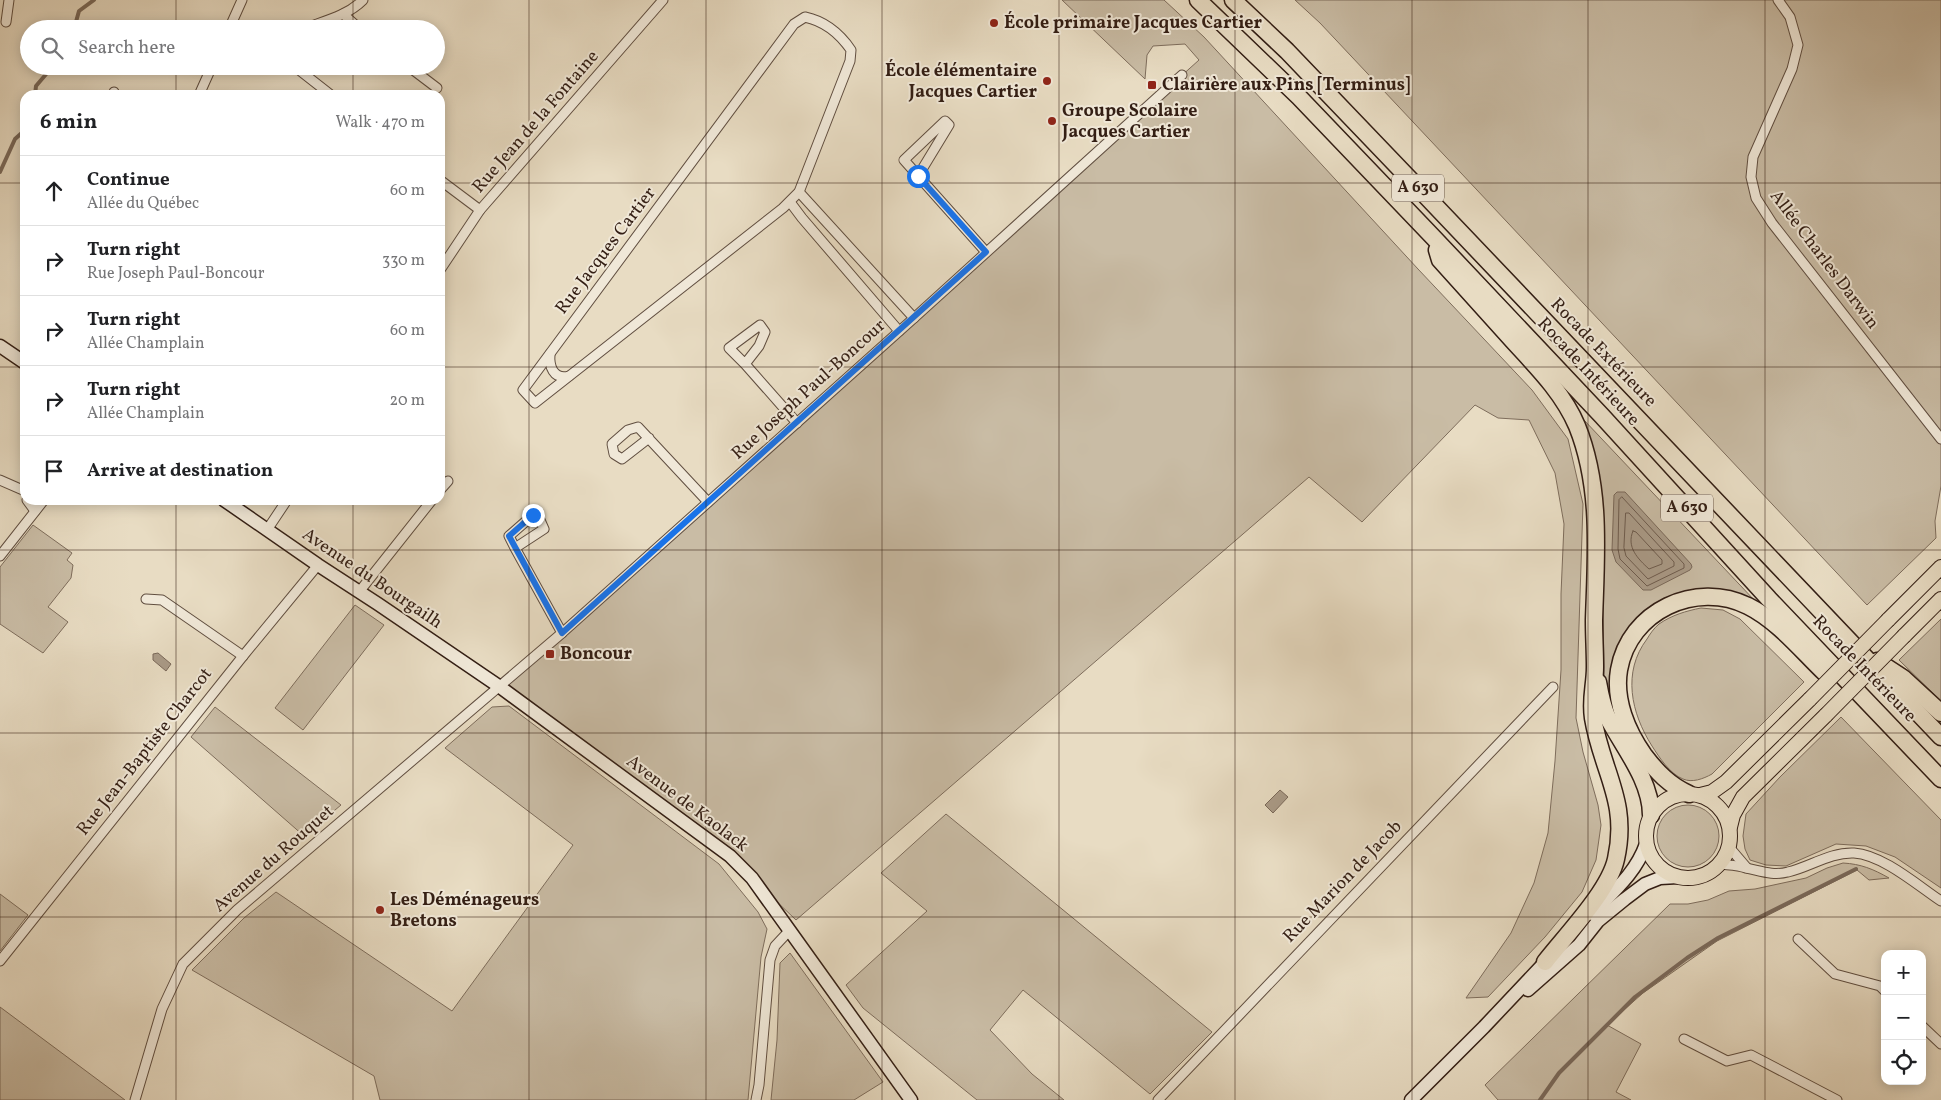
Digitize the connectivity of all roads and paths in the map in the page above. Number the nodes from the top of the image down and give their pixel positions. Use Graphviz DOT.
graph roads {
  1 [pos="9,0"];
  2 [pos="242,0"];
  3 [pos="363,0"];
  4 [pos="663,0"];
  5 [pos="1198,0"];
  6 [pos="1233,0"];
  7 [pos="1778,0"];
  8 [pos="343,14"];
  9 [pos="233,20"];
  10 [pos="327,20"];
  11 [pos="350,20"];
  12 [pos="6,22"];
  13 [pos="208,75"];
  14 [pos="305,75"];
  15 [pos="420,75"];
  16 [pos="1182,75"];
  17 [pos="437,88"];
  18 [pos="201,90"];
  19 [pos="325,90"];
  20 [pos="918,176"];
  21 [pos="445,184"];
  22 [pos="799,192"];
  23 [pos="790,202"];
  24 [pos="480,210"];
  25 [pos="1433,236"];
  26 [pos="986,252"];
  27 [pos="445,262"];
  28 [pos="914,318"];
  29 [pos="899,331"];
  30 [pos="0,346"];
  31 [pos="550,353"];
  32 [pos="20,360"];
  33 [pos="745,364"];
  34 [pos="570,375"];
  35 [pos="797,423"];
  36 [pos="649,438"];
  37 [pos="1941,439"];
  38 [pos="0,480"];
  39 [pos="448,481"];
  40 [pos="445,484"];
  41 [pos="20,489"];
  42 [pos="708,502"];
  43 [pos="31,505"];
  44 [pos="40,505"];
  45 [pos="231,505"];
  46 [pos="284,505"];
  47 [pos="428,505"];
  48 [pos="35,511"];
  49 [pos="267,530"];
  50 [pos="515,548"];
  51 [pos="0,556"];
  52 [pos="318,566"];
  53 [pos="1941,567"];
  54 [pos="359,592"];
  55 [pos="1941,598"];
  56 [pos="146,599"];
  57 [pos="562,633"];
  58 [pos="1855,647"];
  59 [pos="243,656"];
  60 [pos="1595,670"];
  61 [pos="500,687"];
  62 [pos="1553,687"];
  63 [pos="1941,713"];
  64 [pos="1941,737"];
  65 [pos="1940,779"];
  66 [pos="1694,794"];
  67 [pos="1651,815"];
  68 [pos="1730,827"];
  69 [pos="1646,844"];
  70 [pos="1729,847"];
  71 [pos="1720,864"];
  72 [pos="1747,868"];
  73 [pos="1678,878"];
  74 [pos="1941,901"];
  75 [pos="789,931"];
  76 [pos="1798,939"];
  77 [pos="0,961"];
  78 [pos="1545,962"];
  79 [pos="1881,987"];
  80 [pos="1484,1027"];
  81 [pos="1926,1030"];
  82 [pos="1684,1039"];
  83 [pos="1941,1044"];
  84 [pos="135,1100"];
  85 [pos="756,1100"];
  86 [pos="911,1100"];
  87 [pos="1158,1100"];
  88 [pos="1411,1100"];
  89 [pos="1836,1100"];
  1 -- 12 [label="street"];
  2 -- 9 [label="street"];
  3 -- 8 [label="street"];
  4 -- 24 [label="street, Rue Jean de la Fontaine"];
  5 -- 25 [label="highway, Rocade Intérieure / A 630"];
  6 -- 58 [label="highway, Rocade Extérieure / A 630"];
  7 -- 37 [label="street, Allée Charles Darwin"];
  8 -- 10 [label="street"];
  8 -- 11 [label="street"];
  13 -- 18 [label="street"];
  14 -- 19 [label="street"];
  15 -- 17 [label="street"];
  16 -- 26 [label="street, Rue Joseph Paul-Boncour"];
  20 -- 20 [label="street"];
  20 -- 26 [label="street"];
  21 -- 24 [label="street"];
  22 -- 23 [label="street, Rue Jacques Cartier"];
  22 -- 28 [label="street"];
  22 -- 31 [label="street, Rue Jacques Cartier"];
  23 -- 29 [label="street"];
  23 -- 34 [label="street, Rue Jacques Cartier"];
  24 -- 27 [label="street, Rue Jean de la Fontaine"];
  25 -- 60 [label="highway"];
  25 -- 65 [label="highway, Rocade Intérieure / A 630"];
  26 -- 28 [label="street, Rue Joseph Paul-Boncour"];
  28 -- 29 [label="street, Rue Joseph Paul-Boncour"];
  29 -- 35 [label="street, Rue Joseph Paul-Boncour"];
  30 -- 32 [label="main road"];
  31 -- 34 [label="street"];
  31 -- 34 [label="street, Rue Jacques Cartier"];
  33 -- 35 [label="street"];
  35 -- 42 [label="street, Rue Joseph Paul-Boncour"];
  36 -- 42 [label="street"];
  38 -- 41 [label="street"];
  39 -- 40 [label="street"];
  42 -- 57 [label="street, Rue Joseph Paul-Boncour"];
  43 -- 48 [label="street"];
  44 -- 48 [label="street"];
  45 -- 49 [label="main road, Avenue du Bourgailh"];
  46 -- 49 [label="street"];
  47 -- 54 [label="street"];
  48 -- 51 [label="street"];
  49 -- 52 [label="main road, Avenue du Bourgailh"];
  50 -- 57 [label="street"];
  52 -- 54 [label="main road, Avenue du Bourgailh"];
  52 -- 59 [label="street, Rue Jean-Baptiste Charcot"];
  53 -- 66 [label="main road, bridge"];
  54 -- 61 [label="main road, Avenue du Bourgailh"];
  55 -- 68 [label="main road, bridge"];
  56 -- 59 [label="street"];
  57 -- 61 [label="street, Rue Joseph Paul-Boncour"];
  58 -- 63 [label="highway"];
  58 -- 64 [label="highway, Rocade Extérieure / A 630"];
  59 -- 77 [label="street, Rue Jean-Baptiste Charcot"];
  60 -- 67 [label="highway"];
  60 -- 78 [label="highway"];
  61 -- 75 [label="main road, Avenue de Kaolack"];
  61 -- 84 [label="street, Avenue du Rouquet"];
  62 -- 87 [label="street, Rue Marion de Jacob"];
  65 -- 66 [label="highway"];
  66 -- 67 [label="main road"];
  66 -- 68 [label="main road"];
  67 -- 69 [label="main road"];
  68 -- 70 [label="main road"];
  69 -- 73 [label="main road"];
  69 -- 78 [label="main road"];
  70 -- 71 [label="main road"];
  70 -- 72 [label="street"];
  71 -- 72 [label="street"];
  71 -- 73 [label="main road"];
  72 -- 74 [label="street"];
  73 -- 80 [label="main road"];
  75 -- 85 [label="street"];
  75 -- 86 [label="main road, Avenue de Kaolack"];
  76 -- 79 [label="street"];
  78 -- 80 [label="main road"];
  80 -- 88 [label="main road"];
  81 -- 83 [label="street"];
  82 -- 89 [label="street"];
}
